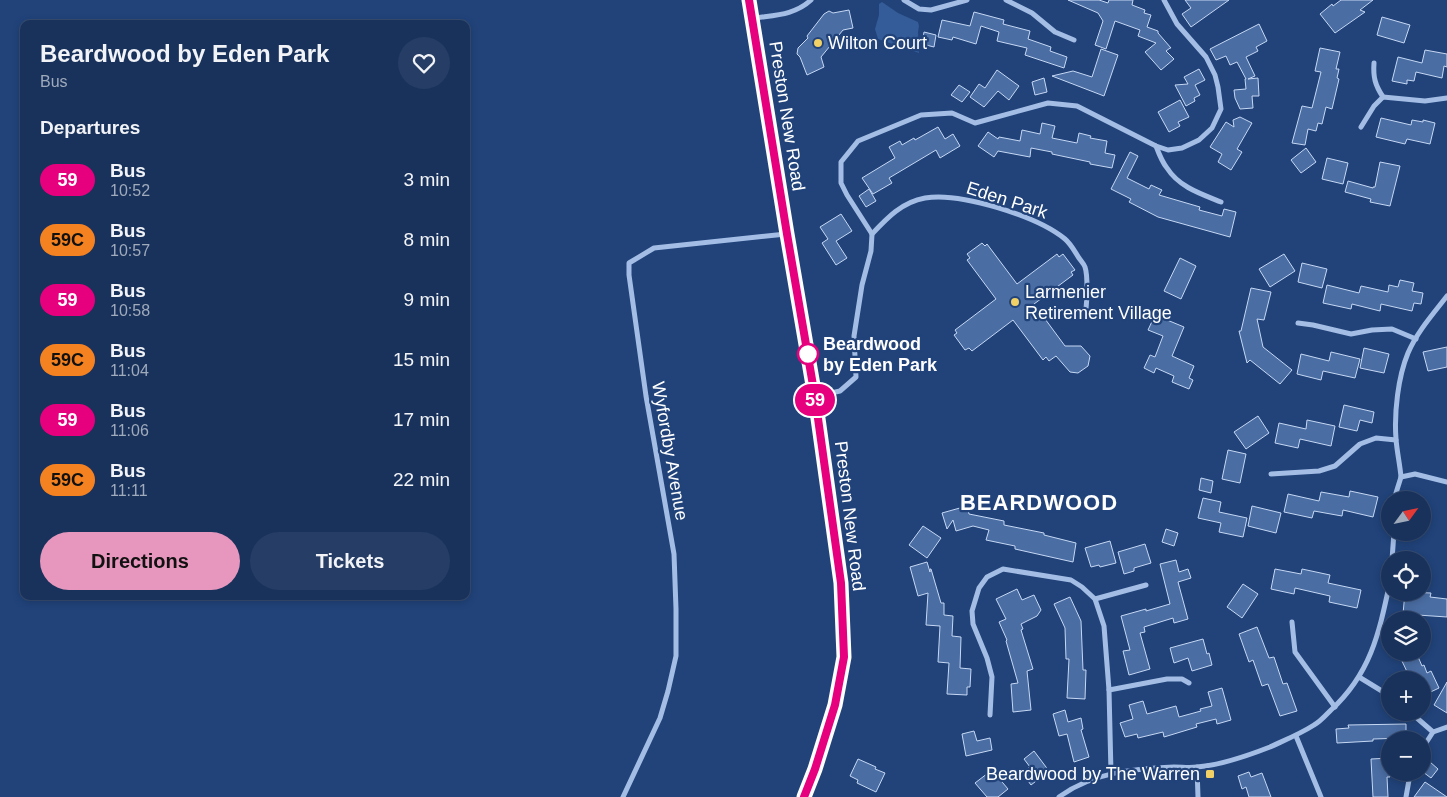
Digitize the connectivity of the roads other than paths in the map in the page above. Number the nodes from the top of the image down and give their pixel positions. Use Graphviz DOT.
graph roads {
  1 [pos="749,0"];
  2 [pos="811,0"];
  3 [pos="904,0"];
  4 [pos="967,0"];
  5 [pos="1006,0"];
  6 [pos="1164,0"];
  7 [pos="752,18"];
  8 [pos="1074,40"];
  9 [pos="1374,63"];
  10 [pos="1383,97"];
  11 [pos="1447,98"];
  12 [pos="1361,127"];
  13 [pos="1156,146"];
  14 [pos="1221,202"];
  15 [pos="787,234"];
  16 [pos="872,234"];
  17 [pos="1447,296"];
  18 [pos="1086,310"];
  19 [pos="1298,323"];
  20 [pos="1416,338"];
  21 [pos="815,397"];
  22 [pos="1396,440"];
  23 [pos="1271,474"];
  24 [pos="1401,477"];
  25 [pos="1447,482"];
  26 [pos="1397,491"];
  27 [pos="1146,585"];
  28 [pos="1095,599"];
  29 [pos="1386,601"];
  30 [pos="1292,622"];
  31 [pos="1359,677"];
  32 [pos="1189,683"];
  33 [pos="1109,690"];
  34 [pos="1381,690"];
  35 [pos="1335,707"];
  36 [pos="990,715"];
  37 [pos="1420,721"];
  38 [pos="1447,727"];
  39 [pos="1433,732"];
  40 [pos="1431,735"];
  41 [pos="1296,736"];
  42 [pos="1197,767"];
  43 [pos="1111,773"];
  44 [pos="1409,781"];
  45 [pos="623,797"];
  46 [pos="804,797"];
  47 [pos="1059,797"];
  48 [pos="1198,797"];
  49 [pos="1321,797"];
  50 [pos="1406,797"];
  1 -- 7 [label="highway, Preston New Road"];
  2 -- 7 [label="street"];
  3 -- 4 [label="street"];
  5 -- 8 [label="street"];
  6 -- 13 [label="street"];
  7 -- 15 [label="highway, Preston New Road"];
  9 -- 10 [label="street"];
  10 -- 11 [label="street"];
  10 -- 12 [label="street"];
  13 -- 14 [label="street"];
  13 -- 16 [label="street"];
  15 -- 21 [label="highway, Preston New Road"];
  15 -- 45 [label="street, Wyfordby Avenue"];
  16 -- 18 [label="street, Eden Park"];
  16 -- 21 [label="street"];
  17 -- 20 [label="street"];
  19 -- 20 [label="street"];
  20 -- 22 [label="street"];
  21 -- 46 [label="highway, Preston New Road"];
  22 -- 23 [label="street"];
  22 -- 24 [label="street"];
  24 -- 25 [label="street"];
  24 -- 26 [label="street"];
  27 -- 28 [label="street"];
  28 -- 33 [label="street"];
  28 -- 36 [label="street"];
  29 -- 31 [label="street"];
  30 -- 35 [label="street"];
  31 -- 34 [label="street"];
  31 -- 35 [label="street"];
  32 -- 33 [label="street"];
  33 -- 43 [label="street"];
  35 -- 41 [label="street"];
  37 -- 39 [label="street"];
  38 -- 39 [label="street"];
  39 -- 40 [label="street"];
  41 -- 42 [label="street"];
  41 -- 49 [label="street"];
  42 -- 43 [label="street"];
  42 -- 48 [label="street"];
  43 -- 47 [label="street"];
  44 -- 50 [label="street"];
}
